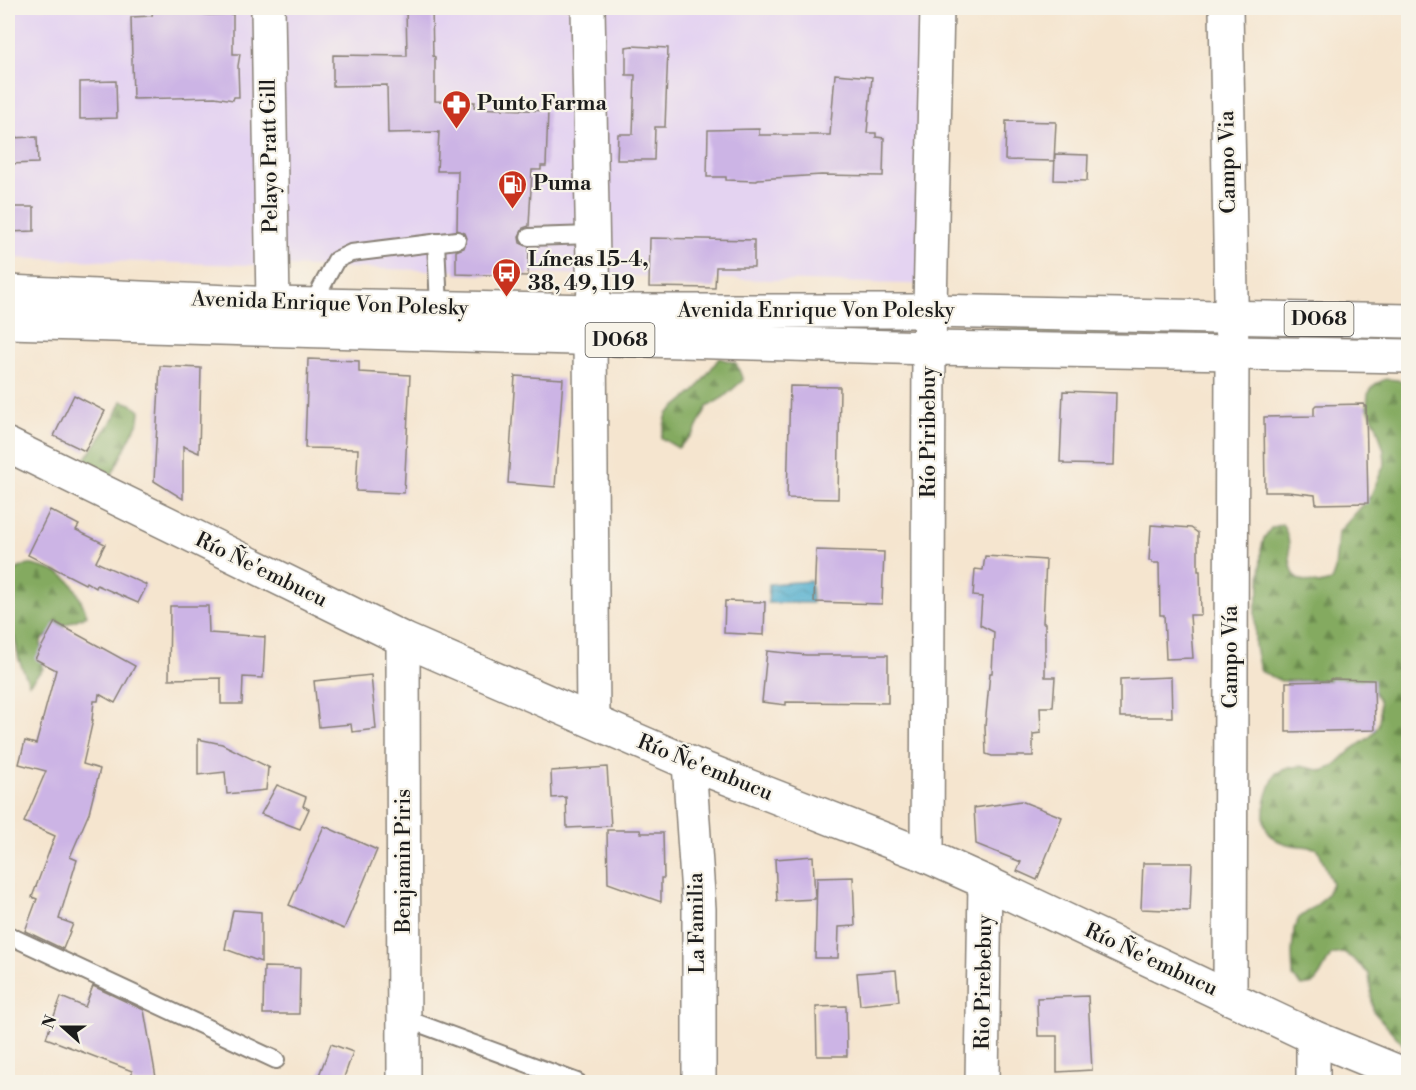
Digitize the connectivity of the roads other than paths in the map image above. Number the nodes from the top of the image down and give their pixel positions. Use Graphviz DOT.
graph roads {
  1 [pos="268,8"];
  2 [pos="588,8"];
  3 [pos="937,8"];
  4 [pos="1226,8"];
  5 [pos="592,235"];
  6 [pos="529,237"];
  7 [pos="457,240"];
  8 [pos="436,242"];
  9 [pos="8,292"];
  10 [pos="273,304"];
  11 [pos="312,304"];
  12 [pos="439,307"];
  13 [pos="930,311"];
  14 [pos="1230,316"];
  15 [pos="1408,321"];
  16 [pos="8,322"];
  17 [pos="592,325"];
  18 [pos="929,348"];
  19 [pos="1232,354"];
  20 [pos="1408,357"];
  21 [pos="8,445"];
  22 [pos="404,639"];
  23 [pos="593,721"];
  24 [pos="689,763"];
  25 [pos="927,856"];
  26 [pos="985,882"];
  27 [pos="8,935"];
  28 [pos="1230,998"];
  29 [pos="404,1018"];
  30 [pos="1313,1037"];
  31 [pos="276,1060"];
  32 [pos="1408,1076"];
  33 [pos="404,1083"];
  34 [pos="577,1083"];
  35 [pos="699,1083"];
  36 [pos="982,1083"];
  37 [pos="1313,1083"];
  1 -- 10 [label="street, Pelayo Pratt Gill"];
  2 -- 5 [label="street"];
  3 -- 13 [label="street, Río Piribebuy"];
  4 -- 14 [label="street, Campo Via"];
  5 -- 6 [label="lane"];
  5 -- 17 [label="street"];
  7 -- 8 [label="lane"];
  8 -- 11 [label="lane"];
  8 -- 12 [label="lane"];
  9 -- 10 [label="street, Avenida Enrique Von Polesky / D068"];
  10 -- 11 [label="street, Avenida Enrique Von Polesky / D068"];
  11 -- 12 [label="street, Avenida Enrique Von Polesky / D068"];
  12 -- 17 [label="street, Avenida Enrique Von Polesky / D068"];
  13 -- 14 [label="street, Avenida Enrique Von Polesky / D068"];
  13 -- 17 [label="street, Avenida Enrique Von Polesky / D068"];
  13 -- 18 [label="street, Río Piribebuy"];
  14 -- 15 [label="street, Avenida Enrique Von Polesky / D068"];
  14 -- 19 [label="street, Campo Vía"];
  16 -- 17 [label="street, Avenida Enrique Von Polesky / D068"];
  17 -- 18 [label="street, Avenida Enrique Von Polesky / D068"];
  17 -- 23 [label="street"];
  18 -- 19 [label="street, Avenida Enrique Von Polesky / D068"];
  18 -- 25 [label="street, Río Piribebuy"];
  19 -- 20 [label="street, Avenida Enrique Von Polesky / D068"];
  19 -- 28 [label="street, Campo Vía"];
  21 -- 22 [label="street, Río Ñe'embucu"];
  22 -- 23 [label="street, Río Ñe'embucu"];
  22 -- 29 [label="street, Benjamin Piris"];
  23 -- 24 [label="street, Río Ñe'embucu"];
  24 -- 25 [label="street, Río Ñe'embucu"];
  24 -- 35 [label="street, La Familia"];
  25 -- 26 [label="street, Río Ñe'embucu"];
  26 -- 28 [label="street, Río Ñe'embucu"];
  26 -- 36 [label="street, Rio Pirebebuy"];
  27 -- 31 [label="lane"];
  28 -- 30 [label="street, Río Ñe'embucu"];
  29 -- 33 [label="street, Benjamin Piris"];
  29 -- 34 [label="lane"];
  30 -- 32 [label="street, Río Ñe'embucu"];
  30 -- 37 [label="street"];
}
